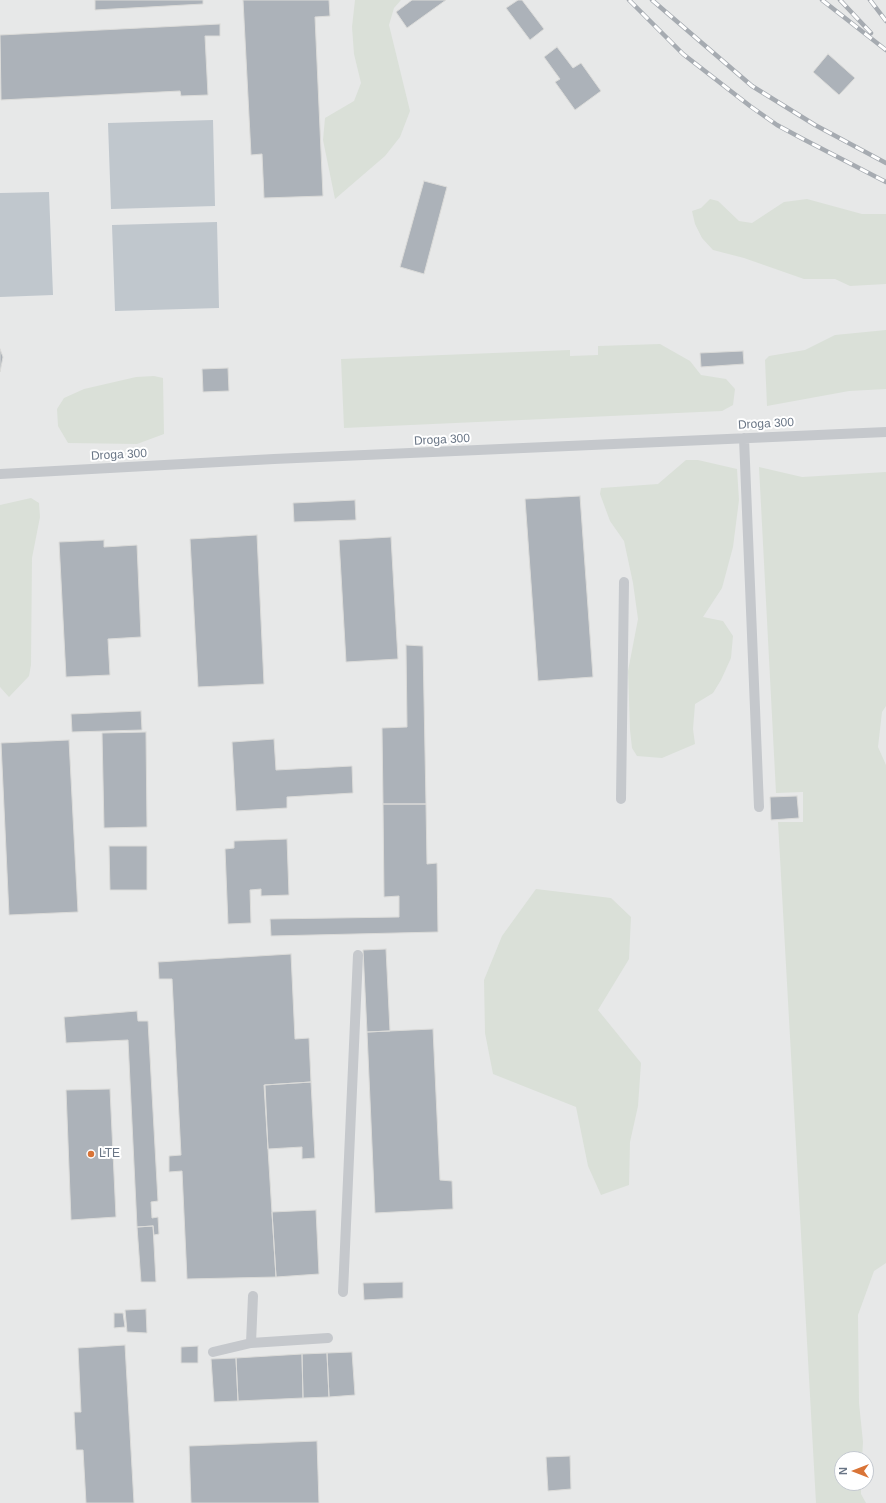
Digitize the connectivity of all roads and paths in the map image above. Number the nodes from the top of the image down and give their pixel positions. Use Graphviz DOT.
graph roads {
  1 [pos="886,432"];
  2 [pos="744,438"];
  3 [pos="0,474"];
  4 [pos="624,582"];
  5 [pos="621,799"];
  6 [pos="759,807"];
  7 [pos="358,955"];
  8 [pos="343,1292"];
  9 [pos="253,1296"];
  10 [pos="328,1338"];
  11 [pos="251,1343"];
  12 [pos="213,1352"];
  1 -- 2 [label="lane, Droga 300"];
  2 -- 3 [label="lane, Droga 300"];
  2 -- 6 [label="lane"];
  4 -- 5 [label="lane"];
  7 -- 8 [label="lane"];
  9 -- 11 [label="lane"];
  10 -- 11 [label="lane"];
  11 -- 12 [label="lane"];
}
